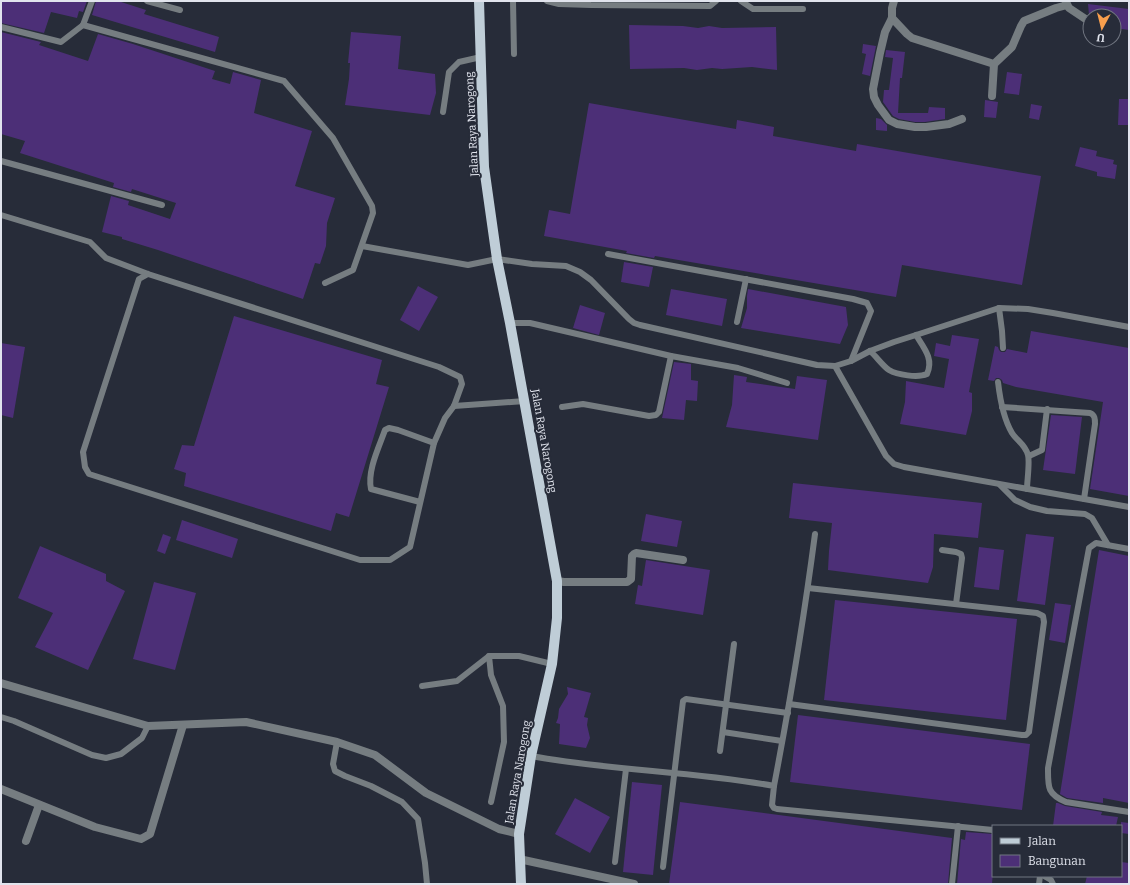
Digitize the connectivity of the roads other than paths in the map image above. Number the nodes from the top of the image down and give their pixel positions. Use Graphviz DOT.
graph roads {
  1 [pos="92,1"];
  2 [pos="147,1"];
  3 [pos="480,1"];
  4 [pos="513,1"];
  5 [pos="547,1"];
  6 [pos="716,1"];
  7 [pos="741,1"];
  8 [pos="894,1"];
  9 [pos="1067,3"];
  10 [pos="803,9"];
  11 [pos="180,10"];
  12 [pos="1082,17"];
  13 [pos="892,18"];
  14 [pos="83,25"];
  15 [pos="1,27"];
  16 [pos="514,54"];
  17 [pos="481,57"];
  18 [pos="994,64"];
  19 [pos="992,96"];
  20 [pos="443,112"];
  21 [pos="962,118"];
  22 [pos="1,161"];
  23 [pos="162,205"];
  24 [pos="1,214"];
  25 [pos="362,246"];
  26 [pos="608,254"];
  27 [pos="497,259"];
  28 [pos="148,274"];
  29 [pos="746,279"];
  30 [pos="325,283"];
  31 [pos="999,308"];
  32 [pos="737,322"];
  33 [pos="510,323"];
  34 [pos="1129,327"];
  35 [pos="916,335"];
  36 [pos="1003,348"];
  37 [pos="870,351"];
  38 [pos="671,356"];
  39 [pos="851,361"];
  40 [pos="835,366"];
  41 [pos="998,382"];
  42 [pos="787,383"];
  43 [pos="524,401"];
  44 [pos="454,406"];
  45 [pos="562,407"];
  46 [pos="1002,407"];
  47 [pos="1048,409"];
  48 [pos="434,443"];
  49 [pos="1029,456"];
  50 [pos="1000,485"];
  51 [pos="1027,489"];
  52 [pos="1084,499"];
  53 [pos="420,502"];
  54 [pos="1129,507"];
  55 [pos="815,534"];
  56 [pos="1108,545"];
  57 [pos="1129,549"];
  58 [pos="942,550"];
  59 [pos="683,560"];
  60 [pos="557,581"];
  61 [pos="808,588"];
  62 [pos="956,604"];
  63 [pos="734,644"];
  64 [pos="489,656"];
  65 [pos="552,664"];
  66 [pos="1,683"];
  67 [pos="422,686"];
  68 [pos="726,704"];
  69 [pos="789,704"];
  70 [pos="788,713"];
  71 [pos="1,718"];
  72 [pos="183,725"];
  73 [pos="148,726"];
  74 [pos="723,732"];
  75 [pos="782,741"];
  76 [pos="337,742"];
  77 [pos="720,751"];
  78 [pos="531,756"];
  79 [pos="626,769"];
  80 [pos="674,773"];
  81 [pos="774,786"];
  82 [pos="1,789"];
  83 [pos="491,802"];
  84 [pos="39,805"];
  85 [pos="1129,812"];
  86 [pos="958,826"];
  87 [pos="992,830"];
  88 [pos="519,834"];
  89 [pos="26,841"];
  90 [pos="519,859"];
  91 [pos="615,862"];
  92 [pos="663,867"];
  93 [pos="1046,877"];
  94 [pos="427,884"];
  95 [pos="521,884"];
  96 [pos="634,884"];
  97 [pos="952,884"];
  98 [pos="1053,884"];
  1 -- 14 [label="lane"];
  2 -- 11 [label="lane"];
  3 -- 17 [label="main road, Jalan Raya Narogong"];
  4 -- 16 [label="lane"];
  5 -- 6 [label="lane"];
  7 -- 10 [label="lane"];
  8 -- 13 [label="street"];
  9 -- 12 [label="street"];
  9 -- 18 [label="street"];
  13 -- 18 [label="street"];
  13 -- 21 [label="street"];
  14 -- 15 [label="lane"];
  14 -- 25 [label="lane"];
  17 -- 20 [label="lane"];
  17 -- 27 [label="main road, Jalan Raya Narogong"];
  18 -- 19 [label="street"];
  22 -- 23 [label="lane"];
  24 -- 28 [label="lane"];
  25 -- 27 [label="lane"];
  25 -- 30 [label="lane"];
  26 -- 29 [label="lane"];
  27 -- 33 [label="main road, Jalan Raya Narogong"];
  27 -- 40 [label="lane"];
  28 -- 44 [label="lane"];
  28 -- 53 [label="lane"];
  29 -- 32 [label="lane"];
  29 -- 39 [label="lane"];
  31 -- 34 [label="lane"];
  31 -- 35 [label="lane"];
  31 -- 36 [label="lane"];
  33 -- 38 [label="lane"];
  33 -- 43 [label="main road, Jalan Raya Narogong"];
  35 -- 37 [label="lane"];
  35 -- 37 [label="lane"];
  37 -- 39 [label="lane"];
  38 -- 42 [label="lane"];
  38 -- 45 [label="lane"];
  39 -- 40 [label="lane"];
  40 -- 50 [label="lane"];
  41 -- 46 [label="lane"];
  43 -- 44 [label="lane"];
  43 -- 60 [label="main road, Jalan Raya Narogong"];
  44 -- 48 [label="lane"];
  46 -- 47 [label="lane"];
  46 -- 49 [label="lane"];
  47 -- 49 [label="lane"];
  47 -- 52 [label="lane"];
  48 -- 53 [label="lane"];
  48 -- 53 [label="lane"];
  49 -- 51 [label="lane"];
  50 -- 51 [label="lane"];
  50 -- 56 [label="lane"];
  51 -- 52 [label="lane"];
  52 -- 54 [label="lane"];
  55 -- 61 [label="lane"];
  56 -- 57 [label="lane"];
  56 -- 85 [label="lane"];
  58 -- 62 [label="lane"];
  59 -- 60 [label="street"];
  60 -- 65 [label="main road, Jalan Raya Narogong"];
  61 -- 62 [label="lane"];
  61 -- 69 [label="lane"];
  62 -- 69 [label="lane"];
  63 -- 68 [label="lane"];
  64 -- 65 [label="lane"];
  64 -- 67 [label="lane"];
  64 -- 83 [label="lane"];
  65 -- 78 [label="main road, Jalan Raya Narogong"];
  66 -- 73 [label="street"];
  68 -- 70 [label="lane"];
  68 -- 74 [label="lane"];
  68 -- 80 [label="lane"];
  69 -- 70 [label="lane"];
  70 -- 75 [label="lane"];
  71 -- 73 [label="lane"];
  72 -- 73 [label="street"];
  72 -- 76 [label="street"];
  72 -- 84 [label="street"];
  74 -- 75 [label="lane"];
  74 -- 77 [label="lane"];
  75 -- 81 [label="lane"];
  76 -- 88 [label="street"];
  76 -- 94 [label="lane"];
  78 -- 79 [label="lane"];
  78 -- 88 [label="main road, Jalan Raya Narogong"];
  79 -- 80 [label="lane"];
  79 -- 91 [label="lane"];
  80 -- 81 [label="lane"];
  80 -- 92 [label="lane"];
  81 -- 86 [label="lane"];
  82 -- 84 [label="street"];
  84 -- 89 [label="street"];
  86 -- 87 [label="lane"];
  86 -- 97 [label="lane"];
  88 -- 90 [label="main road, Jalan Raya Narogong"];
  90 -- 95 [label="main road, Jalan Raya Narogong"];
  90 -- 96 [label="street"];
  93 -- 98 [label="lane"];
}
